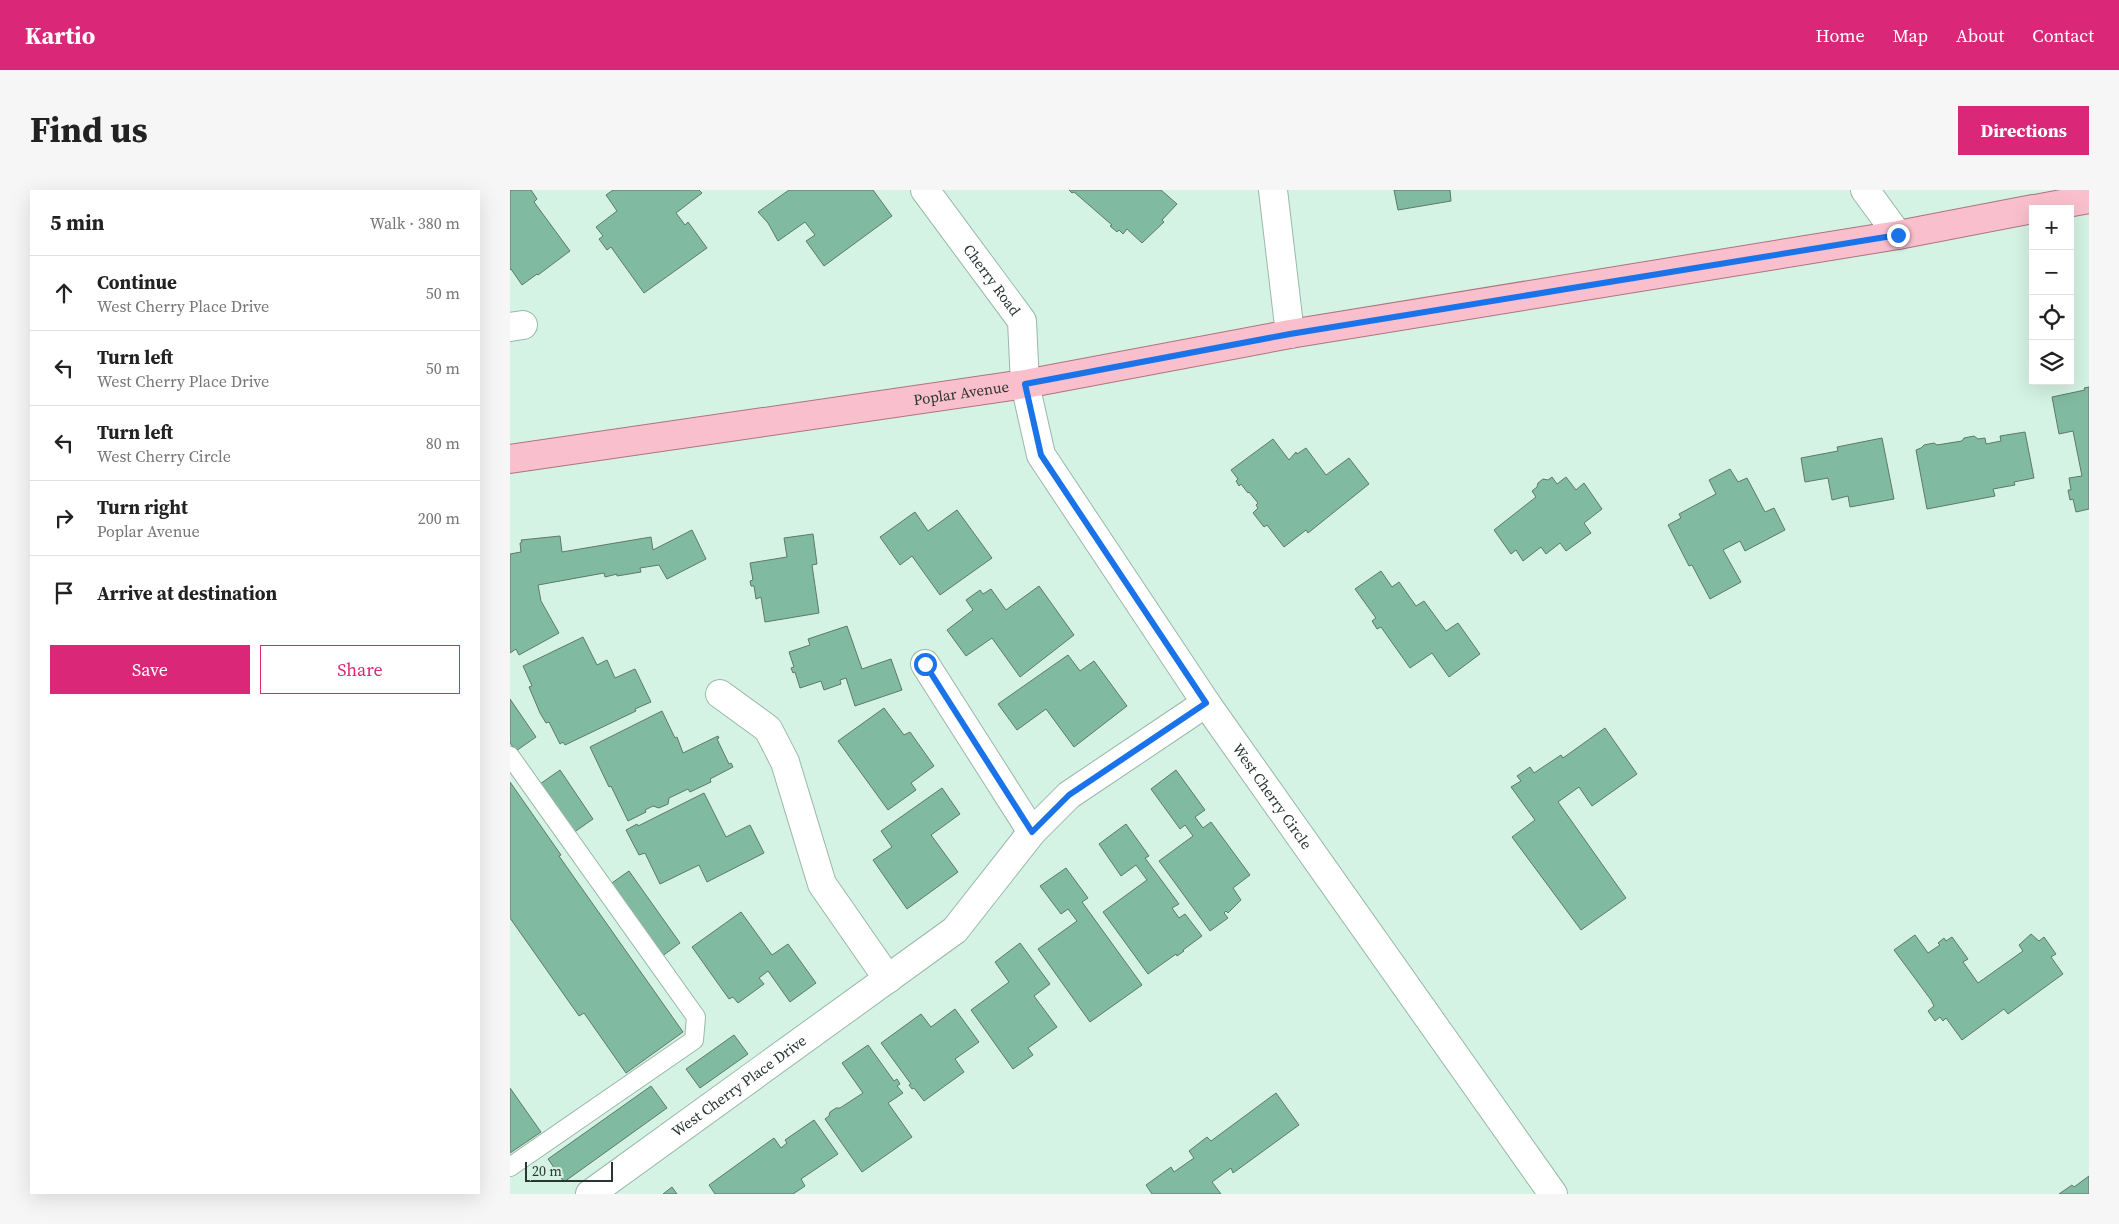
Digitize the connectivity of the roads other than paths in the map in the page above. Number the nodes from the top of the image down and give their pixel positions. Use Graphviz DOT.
graph roads {
  1 [pos="926,190"];
  2 [pos="1273,190"];
  3 [pos="1865,190"];
  4 [pos="2089,198"];
  5 [pos="2054,205"];
  6 [pos="2029,210"];
  7 [pos="1898,235"];
  8 [pos="1290,334"];
  9 [pos="1025,384"];
  10 [pos="510,459"];
  11 [pos="925,664"];
  12 [pos="720,694"];
  13 [pos="1206,703"];
  14 [pos="510,756"];
  15 [pos="1032,832"];
  16 [pos="888,979"];
  17 [pos="510,1167"];
  18 [pos="590,1194"];
  19 [pos="1553,1194"];
  1 -- 9 [label="street, Cherry Road"];
  2 -- 8 [label="street"];
  3 -- 7 [label="street"];
  4 -- 5 [label="main road, Poplar Avenue"];
  6 -- 7 [label="main road, Poplar Avenue"];
  7 -- 8 [label="main road, Poplar Avenue"];
  8 -- 9 [label="main road, Poplar Avenue"];
  9 -- 10 [label="main road, Poplar Avenue"];
  9 -- 13 [label="street, West Cherry Circle"];
  11 -- 15 [label="street"];
  12 -- 16 [label="street"];
  13 -- 15 [label="street, West Cherry Place Drive"];
  13 -- 19 [label="street, West Cherry Circle"];
  14 -- 17 [label="lane"];
  15 -- 16 [label="street, West Cherry Place Drive"];
  16 -- 18 [label="street, West Cherry Place Drive"];
}
